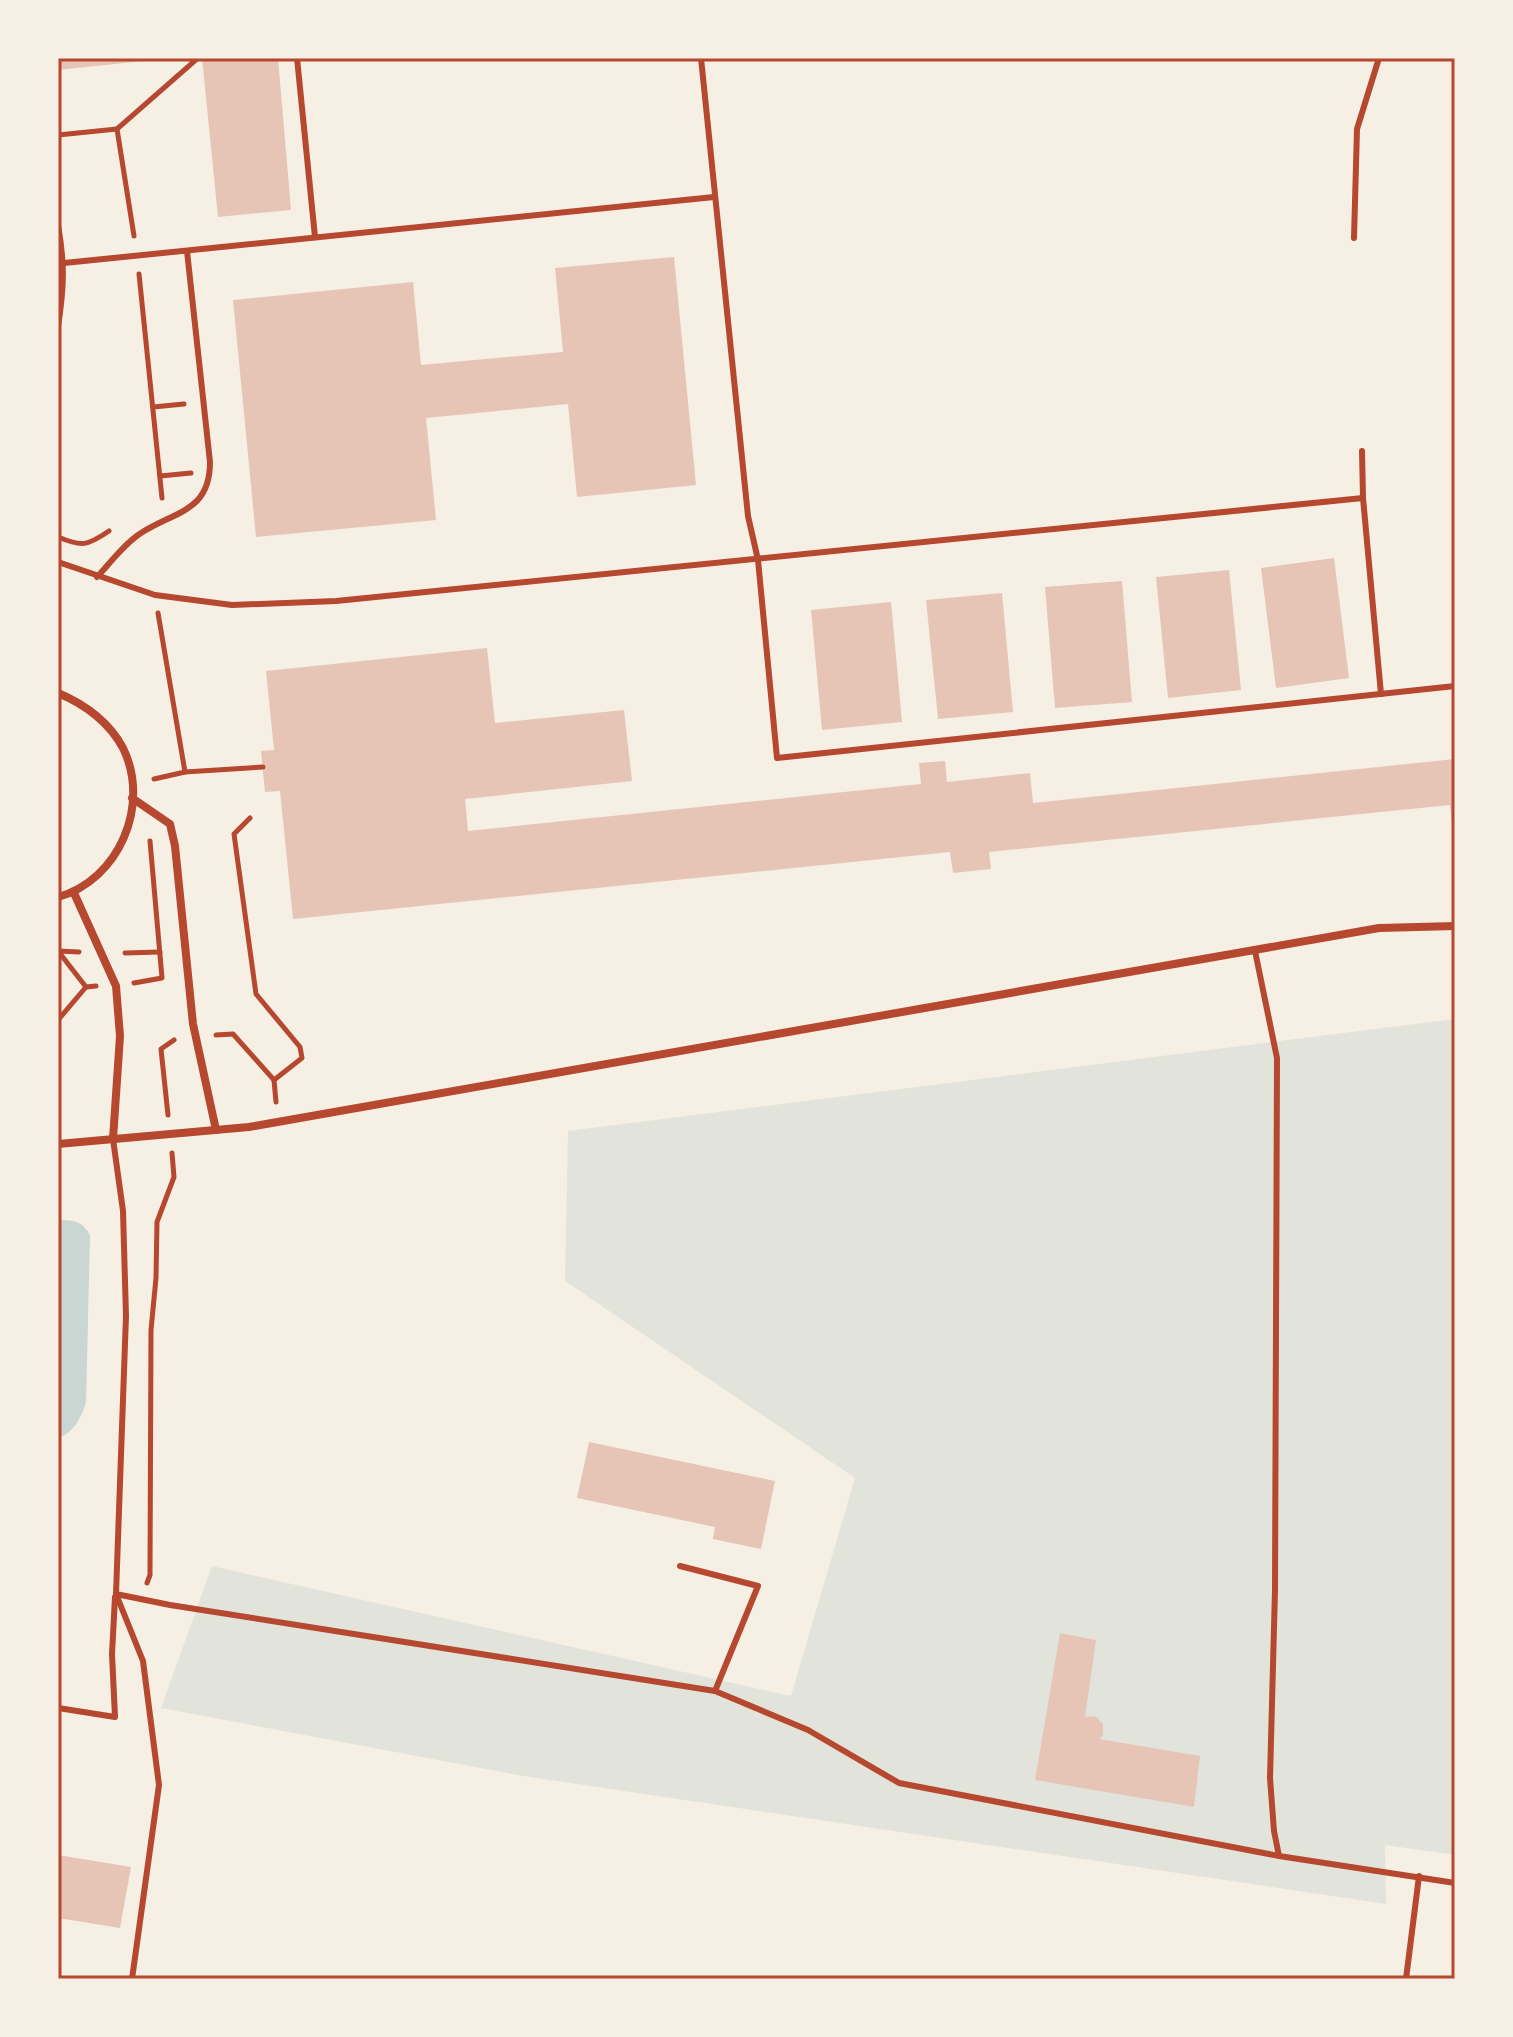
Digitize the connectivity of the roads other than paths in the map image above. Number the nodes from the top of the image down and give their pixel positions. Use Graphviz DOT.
graph roads {
  1 [pos="297,58"];
  2 [pos="701,58"];
  3 [pos="1379,58"];
  4 [pos="714,197"];
  5 [pos="58,225"];
  6 [pos="315,237"];
  7 [pos="1354,238"];
  8 [pos="187,251"];
  9 [pos="64,263"];
  10 [pos="58,327"];
  11 [pos="1362,451"];
  12 [pos="1363,498"];
  13 [pos="758,560"];
  14 [pos="58,562"];
  15 [pos="97,577"];
  16 [pos="1455,686"];
  17 [pos="58,693"];
  18 [pos="1381,694"];
  19 [pos="132,798"];
  20 [pos="74,893"];
  21 [pos="58,897"];
  22 [pos="1455,926"];
  23 [pos="1255,951"];
  24 [pos="216,1130"];
  25 [pos="113,1139"];
  26 [pos="58,1144"];
  27 [pos="680,1566"];
  28 [pos="116,1594"];
  29 [pos="715,1691"];
  30 [pos="58,1708"];
  31 [pos="1279,1856"];
  32 [pos="1419,1876"];
  33 [pos="1455,1883"];
  34 [pos="132,1979"];
  35 [pos="1406,1979"];
  1 -- 6 [label="lane"];
  2 -- 4 [label="lane"];
  3 -- 7 [label="lane"];
  4 -- 6 [label="lane"];
  4 -- 13 [label="lane"];
  5 -- 9 [label="lane"];
  6 -- 8 [label="lane"];
  8 -- 9 [label="lane"];
  8 -- 15 [label="lane"];
  9 -- 10 [label="lane"];
  11 -- 12 [label="lane"];
  12 -- 13 [label="lane"];
  12 -- 18 [label="lane"];
  13 -- 15 [label="lane"];
  13 -- 18 [label="lane"];
  14 -- 15 [label="lane"];
  16 -- 18 [label="lane"];
  17 -- 19 [label="street"];
  19 -- 20 [label="street"];
  19 -- 24 [label="street"];
  20 -- 21 [label="street"];
  20 -- 25 [label="street"];
  22 -- 23 [label="street"];
  23 -- 24 [label="street"];
  23 -- 31 [label="lane"];
  24 -- 25 [label="street"];
  25 -- 26 [label="street"];
  25 -- 28 [label="lane"];
  27 -- 29 [label="lane"];
  28 -- 29 [label="lane"];
  28 -- 30 [label="lane"];
  28 -- 34 [label="lane"];
  29 -- 31 [label="lane"];
  31 -- 32 [label="lane"];
  32 -- 33 [label="lane"];
  32 -- 35 [label="lane"];
}
